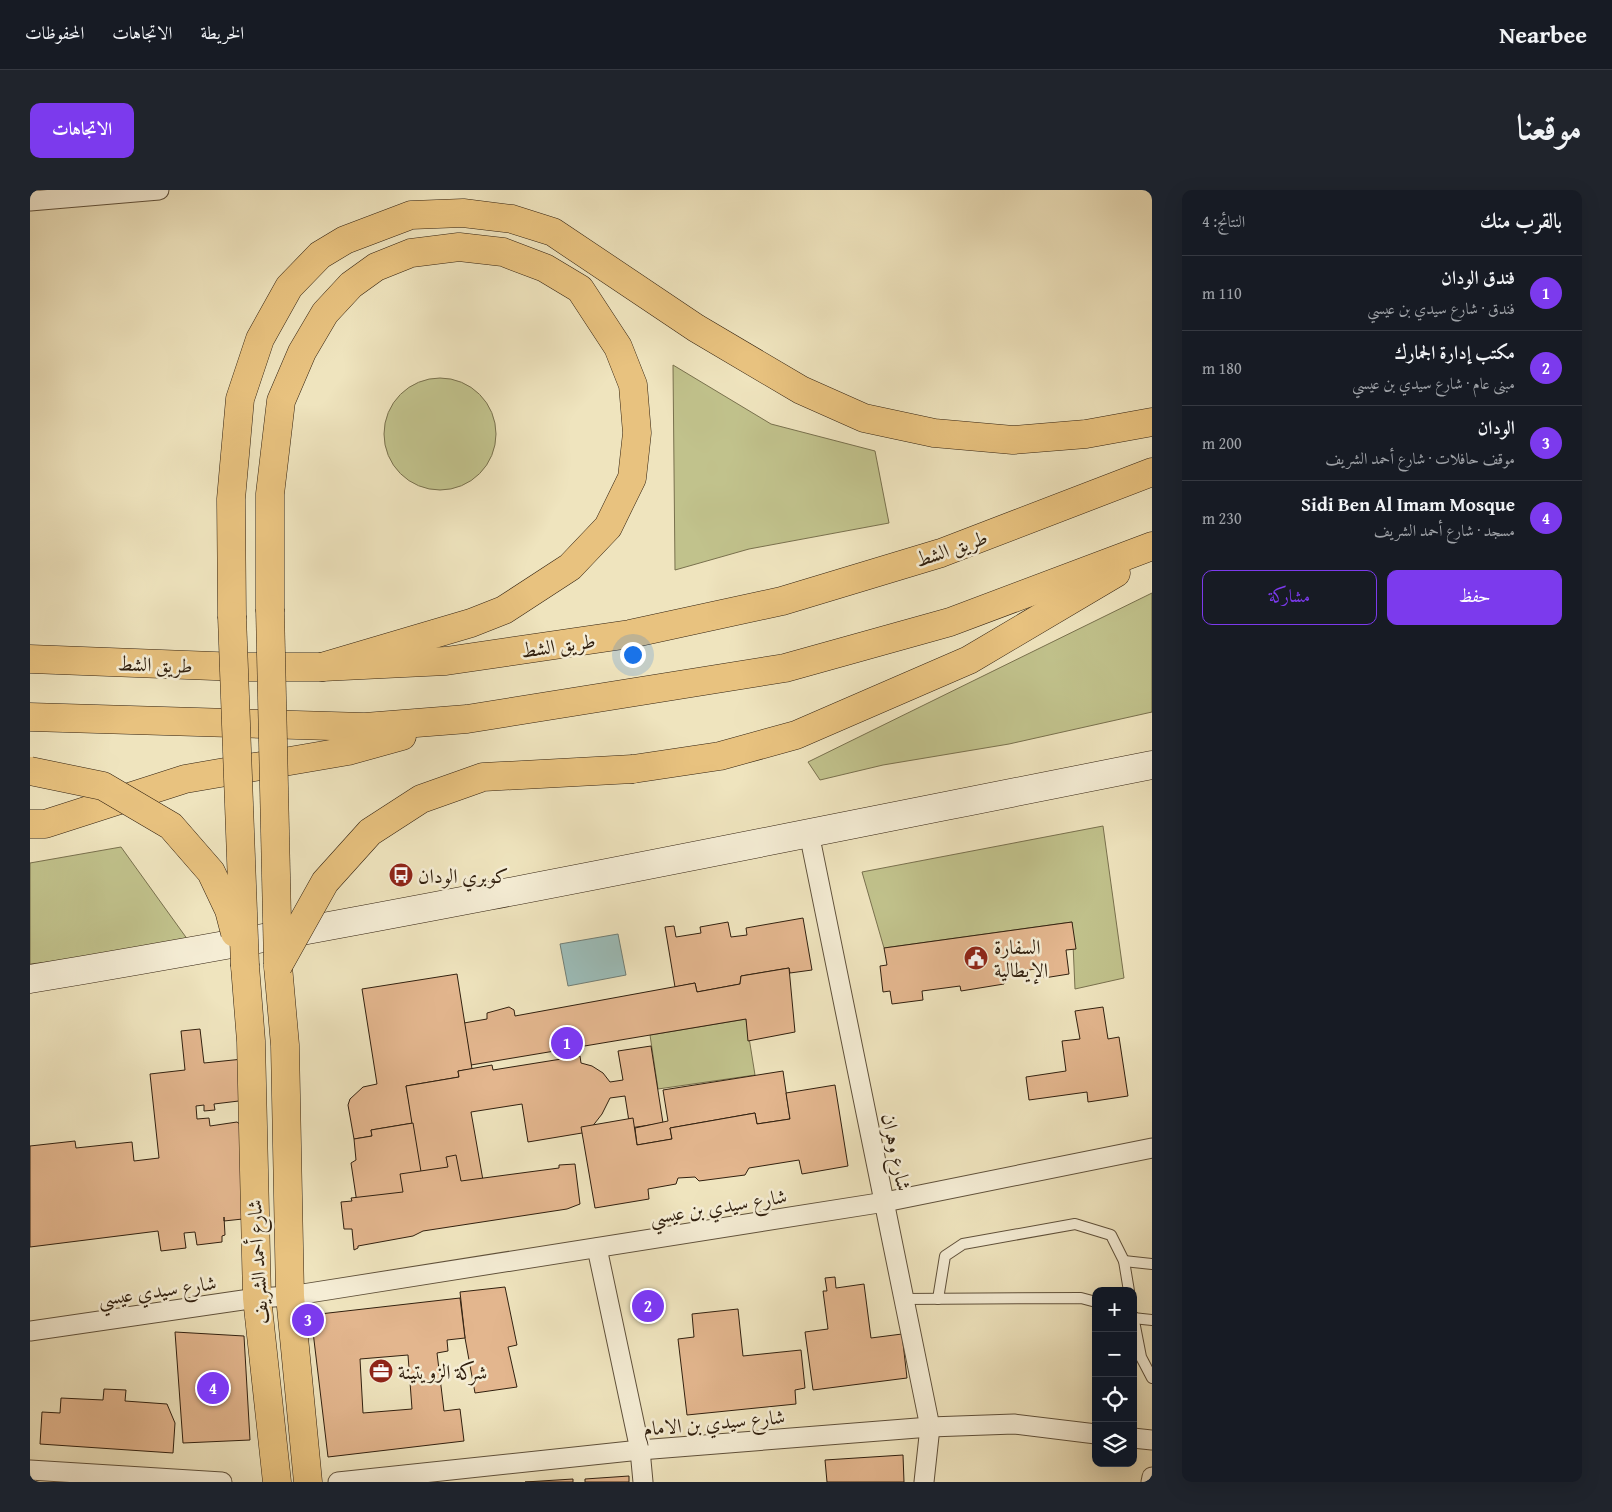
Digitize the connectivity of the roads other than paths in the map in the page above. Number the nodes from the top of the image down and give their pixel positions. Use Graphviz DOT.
graph roads {
  1 [pos="159,190"];
  2 [pos="30,201"];
  3 [pos="1152,422"];
  4 [pos="1152,472"];
  5 [pos="1152,546"];
  6 [pos="1152,552"];
  7 [pos="30,659"];
  8 [pos="322,667"];
  9 [pos="30,717"];
  10 [pos="466,719"];
  11 [pos="1152,765"];
  12 [pos="30,771"];
  13 [pos="30,824"];
  14 [pos="809,832"];
  15 [pos="245,966"];
  16 [pos="278,966"];
  17 [pos="30,979"];
  18 [pos="1152,1148"];
  19 [pos="885,1202"];
  20 [pos="597,1248"];
  21 [pos="1124,1260"];
  22 [pos="1152,1264"];
  23 [pos="1128,1287"];
  24 [pos="290,1296"];
  25 [pos="257,1298"];
  26 [pos="904,1299"];
  27 [pos="938,1299"];
  28 [pos="1092,1301"];
  29 [pos="1137,1318"];
  30 [pos="1152,1320"];
  31 [pos="30,1331"];
  32 [pos="1136,1332"];
  33 [pos="1152,1378"];
  34 [pos="930,1427"];
  35 [pos="1092,1434"];
  36 [pos="1137,1438"];
  37 [pos="1152,1440"];
  38 [pos="640,1450"];
  39 [pos="30,1470"];
  40 [pos="1152,1477"];
  41 [pos="222,1482"];
  42 [pos="276,1482"];
  43 [pos="308,1482"];
  44 [pos="338,1482"];
  45 [pos="643,1482"];
  46 [pos="924,1482"];
  47 [pos="1151,1482"];
  1 -- 2 [label="street"];
  3 -- 15 [label="highway, bridge"];
  4 -- 8 [label="highway, طريق الشط"];
  5 -- 10 [label="highway"];
  6 -- 16 [label="highway, bridge"];
  7 -- 8 [label="highway, طريق الشط"];
  8 -- 16 [label="highway, شارع أحمد الشريف, bridge"];
  9 -- 10 [label="highway"];
  10 -- 13 [label="highway"];
  11 -- 14 [label="main road"];
  12 -- 15 [label="highway, bridge"];
  14 -- 17 [label="main road"];
  14 -- 19 [label="street, شارع وهران"];
  15 -- 25 [label="highway, شارع أحمد الشريف"];
  16 -- 24 [label="highway, شارع أحمد الشريف"];
  18 -- 19 [label="street, شارع سيدي بن عيسي"];
  19 -- 20 [label="street, شارع سيدي بن عيسي"];
  19 -- 26 [label="street, شارع وهران"];
  20 -- 24 [label="street, شارع سيدي بن عيسي"];
  20 -- 38 [label="street"];
  21 -- 22 [label="lane"];
  21 -- 23 [label="lane"];
  21 -- 27 [label="lane"];
  24 -- 25 [label="street, شارع سيدي عيسي"];
  24 -- 43 [label="highway, شارع أحمد الشريف"];
  25 -- 31 [label="street, شارع سيدي عيسي"];
  25 -- 42 [label="highway, شارع أحمد الشريف"];
  26 -- 27 [label="lane"];
  26 -- 34 [label="street, شارع وهران"];
  27 -- 28 [label="lane"];
  29 -- 30 [label="lane"];
  32 -- 33 [label="lane"];
  34 -- 35 [label="street, شارع سيدي بن الامام"];
  34 -- 38 [label="street, شارع سيدي بن الامام"];
  34 -- 46 [label="street, شارع وهران"];
  36 -- 37 [label="street"];
  38 -- 44 [label="street, شارع سيدي بن الامام"];
  38 -- 45 [label="street"];
  39 -- 41 [label="street"];
  40 -- 47 [label="street"];
}
